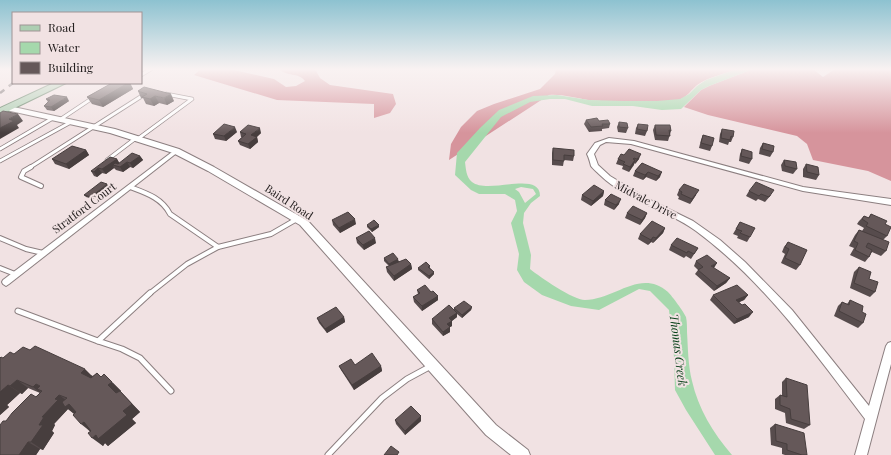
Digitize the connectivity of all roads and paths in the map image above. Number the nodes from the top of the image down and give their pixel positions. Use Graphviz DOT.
graph roads {
  1 [pos="46,90"];
  2 [pos="149,90"];
  3 [pos="162,93"];
  4 [pos="99,94"];
  5 [pos="5,110"];
  6 [pos="57,118"];
  7 [pos="72,122"];
  8 [pos="95,127"];
  9 [pos="138,138"];
  10 [pos="0,149"];
  11 [pos="176,151"];
  12 [pos="0,161"];
  13 [pos="101,164"];
  14 [pos="41,186"];
  15 [pos="130,187"];
  16 [pos="891,202"];
  17 [pos="297,219"];
  18 [pos="0,238"];
  19 [pos="218,247"];
  20 [pos="43,253"];
  21 [pos="0,268"];
  22 [pos="15,274"];
  23 [pos="6,282"];
  24 [pos="18,311"];
  25 [pos="98,341"];
  26 [pos="891,346"];
  27 [pos="432,366"];
  28 [pos="171,391"];
  29 [pos="871,418"];
  30 [pos="328,455"];
  31 [pos="523,455"];
  32 [pos="861,455"];
  1 -- 5 [label="main road"];
  2 -- 8 [label="lane"];
  3 -- 9 [label="lane"];
  4 -- 6 [label="lane"];
  5 -- 6 [label="street, Baird Road"];
  6 -- 7 [label="street, Baird Road"];
  6 -- 10 [label="lane"];
  7 -- 8 [label="street, Baird Road"];
  7 -- 12 [label="lane"];
  8 -- 9 [label="street, Baird Road"];
  8 -- 14 [label="lane"];
  9 -- 11 [label="street, Baird Road"];
  9 -- 13 [label="lane"];
  11 -- 15 [label="street, Stratford Court"];
  11 -- 17 [label="street, Baird Road"];
  15 -- 19 [label="lane"];
  15 -- 20 [label="street, Stratford Court"];
  16 -- 29 [label="street, Midvale Drive"];
  17 -- 19 [label="lane"];
  17 -- 27 [label="street, Baird Road"];
  18 -- 20 [label="lane"];
  19 -- 25 [label="lane"];
  20 -- 22 [label="street, Stratford Court"];
  21 -- 22 [label="lane"];
  22 -- 23 [label="street, Stratford Court"];
  24 -- 25 [label="lane"];
  25 -- 28 [label="lane"];
  26 -- 29 [label="street"];
  27 -- 30 [label="lane"];
  27 -- 31 [label="street, Baird Road"];
  29 -- 32 [label="street"];
}
